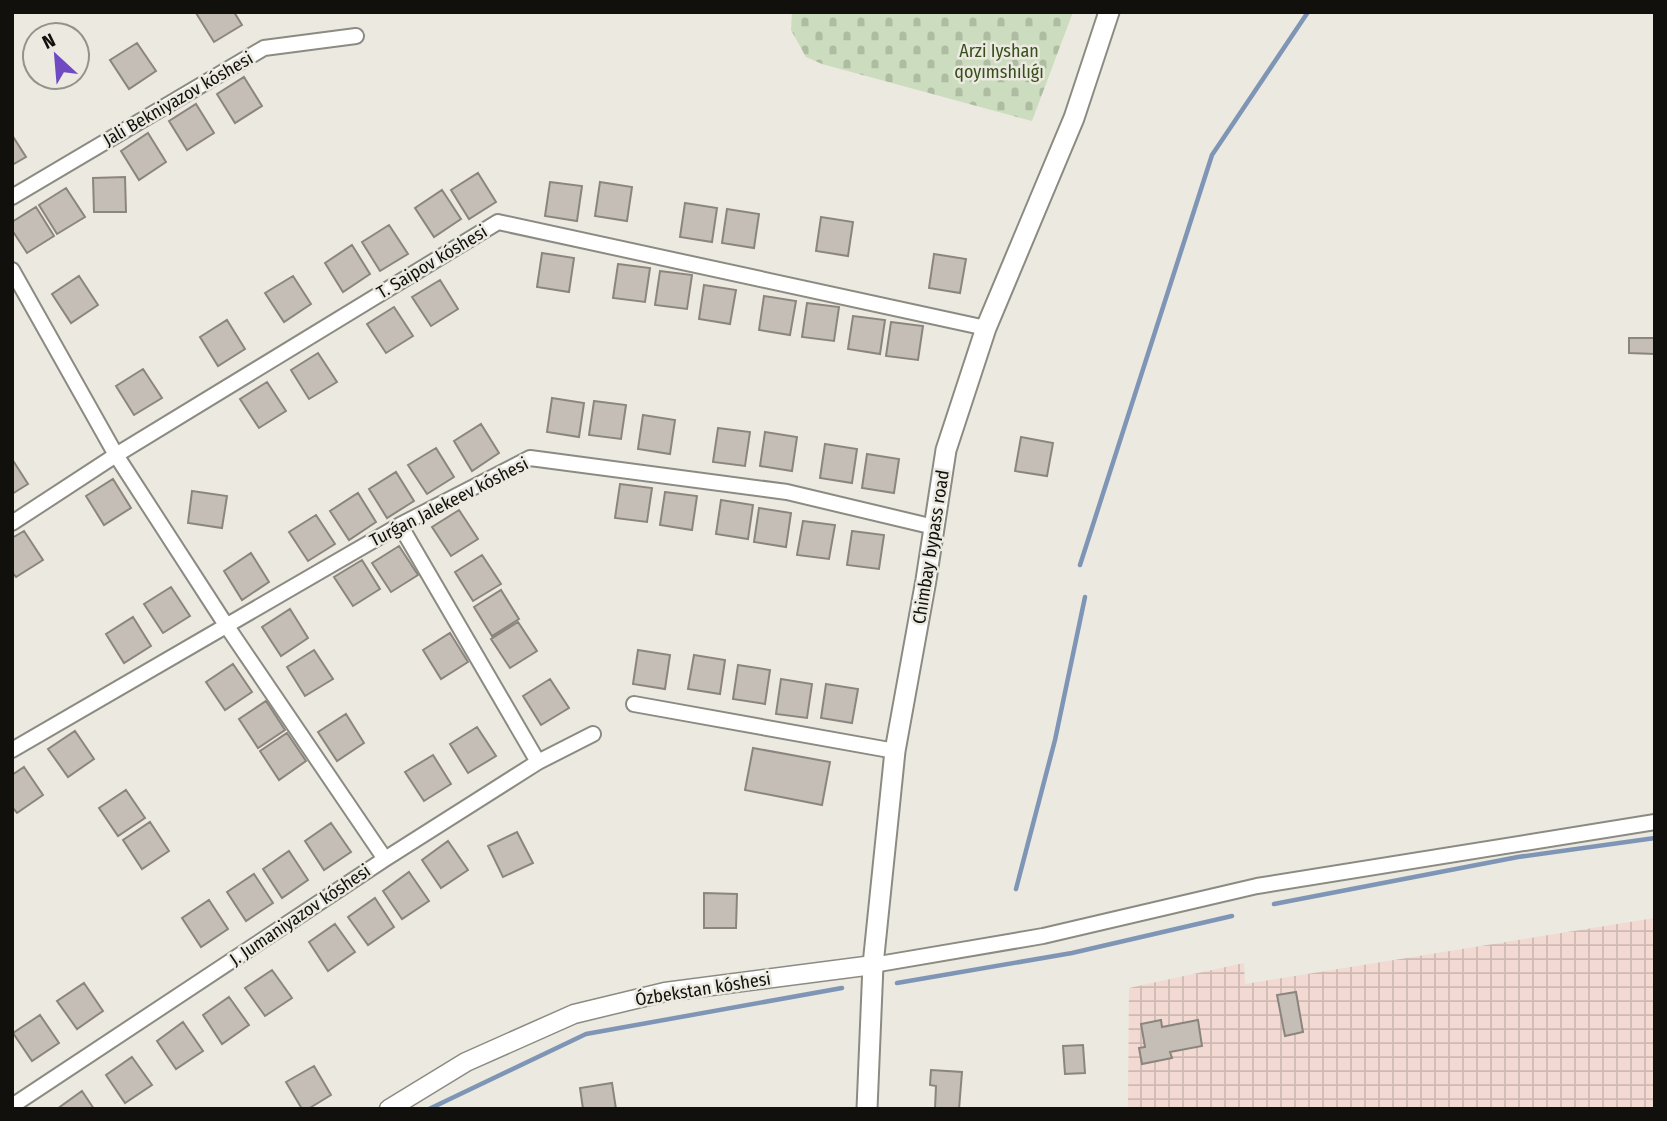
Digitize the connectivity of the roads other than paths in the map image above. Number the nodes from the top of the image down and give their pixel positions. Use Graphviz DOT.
graph roads {
  1 [pos="1109,12"];
  2 [pos="356,36"];
  3 [pos="12,197"];
  4 [pos="12,270"];
  5 [pos="986,328"];
  6 [pos="116,455"];
  7 [pos="12,523"];
  8 [pos="400,525"];
  9 [pos="934,527"];
  10 [pos="226,625"];
  11 [pos="634,704"];
  12 [pos="593,734"];
  13 [pos="12,750"];
  14 [pos="895,751"];
  15 [pos="538,762"];
  16 [pos="1655,822"];
  17 [pos="385,859"];
  18 [pos="873,965"];
  19 [pos="12,1106"];
  20 [pos="389,1109"];
  21 [pos="867,1109"];
  1 -- 5 [label="main road, Chimbay bypass road"];
  2 -- 3 [label="street, Jali Bekniyazov kóshesi"];
  4 -- 6 [label="street"];
  5 -- 6 [label="street, T. Saipov kóshesi"];
  5 -- 9 [label="main road, Chimbay bypass road"];
  6 -- 7 [label="street, T. Saipov kóshesi"];
  6 -- 10 [label="street"];
  8 -- 9 [label="street, Turǵan Jalekeev kóshesi"];
  8 -- 10 [label="street, Turǵan Jalekeev kóshesi"];
  8 -- 15 [label="street"];
  9 -- 14 [label="main road, Chimbay bypass road"];
  10 -- 13 [label="street, Turǵan Jalekeev kóshesi"];
  10 -- 17 [label="street"];
  11 -- 14 [label="street"];
  12 -- 15 [label="street, J. Jumaniyazov kóshesi"];
  14 -- 18 [label="main road, Chimbay bypass road"];
  15 -- 17 [label="street, J. Jumaniyazov kóshesi"];
  16 -- 18 [label="street"];
  17 -- 19 [label="street, J. Jumaniyazov kóshesi"];
  18 -- 20 [label="street, Ózbekstan kóshesi"];
  18 -- 21 [label="main road, Chimbay bypass road"];
}
